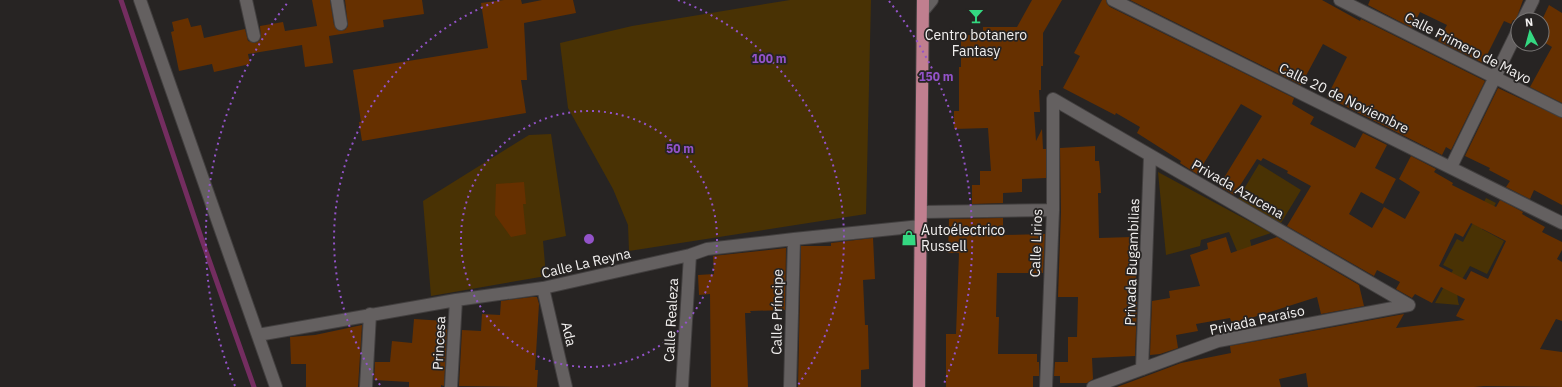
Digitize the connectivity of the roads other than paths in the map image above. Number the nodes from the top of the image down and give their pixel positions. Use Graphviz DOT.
graph roads {
  1 [pos="140,0"];
  2 [pos="246,0"];
  3 [pos="337,0"];
  4 [pos="932,0"];
  5 [pos="1113,0"];
  6 [pos="1340,0"];
  7 [pos="1533,0"];
  8 [pos="923,6"];
  9 [pos="1527,12"];
  10 [pos="341,24"];
  11 [pos="254,36"];
  12 [pos="1510,46"];
  13 [pos="1494,78"];
  14 [pos="1053,99"];
  15 [pos="1562,111"];
  16 [pos="1150,156"];
  17 [pos="1451,167"];
  18 [pos="1053,210"];
  19 [pos="921,212"];
  20 [pos="1562,223"];
  21 [pos="921,226"];
  22 [pos="794,239"];
  23 [pos="690,255"];
  24 [pos="543,288"];
  25 [pos="456,300"];
  26 [pos="1409,305"];
  27 [pos="370,314"];
  28 [pos="258,335"];
  29 [pos="1142,369"];
  30 [pos="276,387"];
  31 [pos="366,387"];
  32 [pos="452,387"];
  33 [pos="566,387"];
  34 [pos="682,387"];
  35 [pos="790,387"];
  36 [pos="919,387"];
  37 [pos="1046,387"];
  38 [pos="1093,387"];
  1 -- 28 [label="street"];
  2 -- 11 [label="street"];
  3 -- 10 [label="street"];
  4 -- 8 [label="street"];
  5 -- 17 [label="street, Calle 20 de Noviembre"];
  6 -- 13 [label="street, Calle Primero de Mayo"];
  7 -- 9 [label="street"];
  8 -- 19 [label="main road"];
  12 -- 13 [label="street"];
  13 -- 15 [label="street, Calle Primero de Mayo"];
  13 -- 17 [label="street"];
  14 -- 16 [label="street, Privada Azucena"];
  14 -- 18 [label="street, Calle Lirios"];
  16 -- 26 [label="street, Privada Azucena"];
  16 -- 29 [label="street, Privada Bugambilias"];
  17 -- 20 [label="street, Calle 20 de Noviembre"];
  18 -- 19 [label="street"];
  18 -- 37 [label="street, Calle Lirios"];
  19 -- 21 [label="main road"];
  21 -- 22 [label="street, Calle La Reyna"];
  21 -- 36 [label="main road"];
  22 -- 23 [label="street, Calle La Reyna"];
  22 -- 35 [label="street, Calle Príncipe"];
  23 -- 24 [label="street, Calle La Reyna"];
  23 -- 34 [label="street, Calle Realeza"];
  24 -- 25 [label="street, Calle La Reyna"];
  24 -- 33 [label="street, Ada"];
  25 -- 27 [label="street, Calle La Reyna"];
  25 -- 32 [label="street, Princesa"];
  26 -- 29 [label="street, Privada Paraíso"];
  27 -- 28 [label="street, Calle La Reyna"];
  27 -- 31 [label="street"];
  28 -- 30 [label="street"];
  29 -- 38 [label="street, Privada Paraíso"];
}
